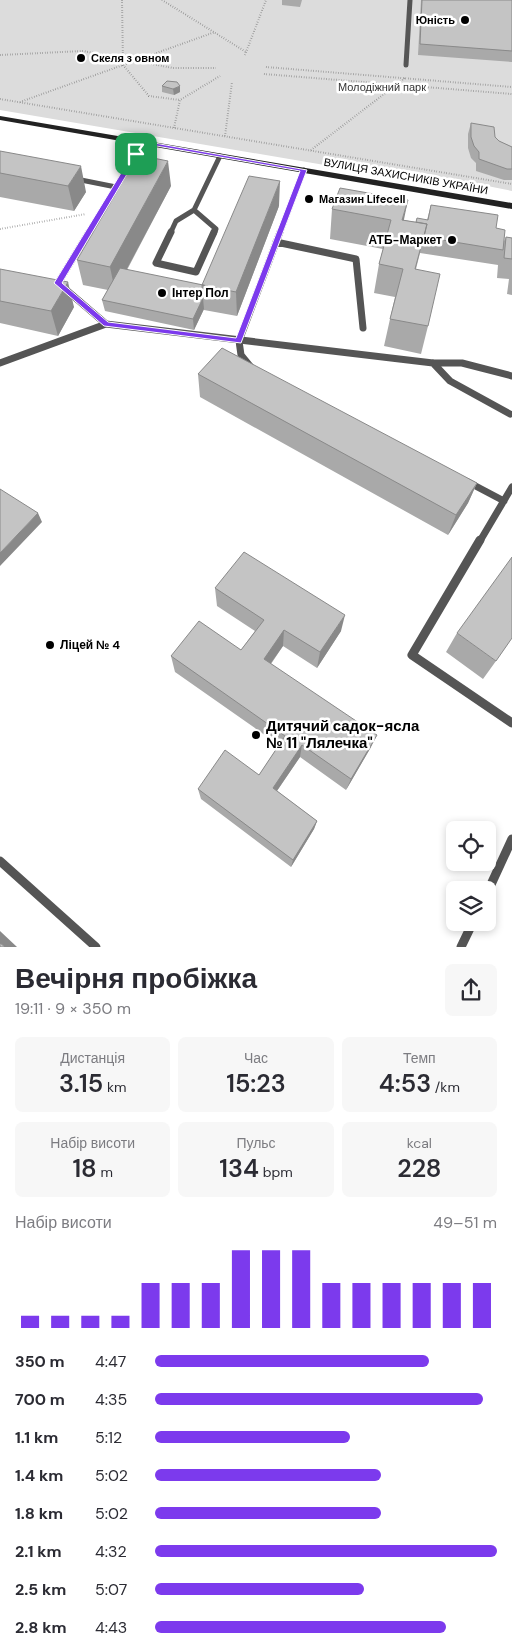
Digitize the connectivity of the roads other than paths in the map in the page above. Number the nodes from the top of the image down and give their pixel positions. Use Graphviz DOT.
graph roads {
  1 [pos="410,0"];
  2 [pos="406,65"];
  3 [pos="0,118"];
  4 [pos="143,142"];
  5 [pos="220,156"];
  6 [pos="304,170"];
  7 [pos="68,177"];
  8 [pos="116,187"];
  9 [pos="512,206"];
  10 [pos="194,210"];
  11 [pos="276,242"];
  12 [pos="48,281"];
  13 [pos="58,283"];
  14 [pos="106,324"];
  15 [pos="362,328"];
  16 [pos="239,341"];
  17 [pos="0,363"];
  18 [pos="433,363"];
  19 [pos="258,370"];
  20 [pos="512,376"];
  21 [pos="510,414"];
  22 [pos="460,478"];
  23 [pos="512,486"];
  24 [pos="504,501"];
  25 [pos="512,723"];
  26 [pos="512,839"];
  27 [pos="0,861"];
  28 [pos="493,881"];
  29 [pos="469,931"];
  30 [pos="96,947"];
  31 [pos="462,947"];
  1 -- 2 [label="lane"];
  3 -- 4 [label="main road, ВУЛИЦЯ ЗАХИСНИКІВ УКРАЇНИ"];
  4 -- 5 [label="main road, ВУЛИЦЯ ЗАХИСНИКІВ УКРАЇНИ"];
  4 -- 8 [label="lane"];
  5 -- 6 [label="main road, ВУЛИЦЯ ЗАХИСНИКІВ УКРАЇНИ"];
  5 -- 10 [label="lane"];
  6 -- 9 [label="main road, ВУЛИЦЯ ЗАХИСНИКІВ УКРАЇНИ"];
  6 -- 11 [label="lane"];
  7 -- 8 [label="lane"];
  8 -- 13 [label="lane"];
  10 -- 10 [label="lane"];
  11 -- 15 [label="lane"];
  11 -- 16 [label="lane"];
  12 -- 13 [label="lane"];
  13 -- 14 [label="lane"];
  14 -- 16 [label="lane"];
  14 -- 17 [label="lane"];
  16 -- 18 [label="lane"];
  16 -- 19 [label="lane"];
  18 -- 20 [label="lane"];
  18 -- 21 [label="lane"];
  22 -- 24 [label="lane"];
  23 -- 24 [label="lane"];
  24 -- 25 [label="lane"];
  26 -- 28 [label="lane"];
  27 -- 30 [label="lane"];
  29 -- 31 [label="lane"];
}
